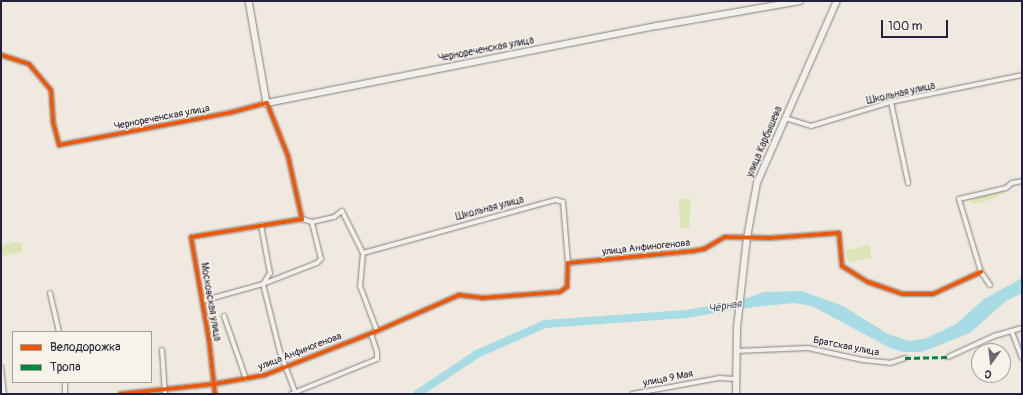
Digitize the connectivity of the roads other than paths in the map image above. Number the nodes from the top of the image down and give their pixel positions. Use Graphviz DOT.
graph roads {
  1 [pos="250,1"];
  2 [pos="800,1"];
  3 [pos="837,1"];
  4 [pos="1,55"];
  5 [pos="1022,75"];
  6 [pos="891,102"];
  7 [pos="267,103"];
  8 [pos="785,118"];
  9 [pos="1022,181"];
  10 [pos="908,183"];
  11 [pos="302,219"];
  12 [pos="312,222"];
  13 [pos="262,225"];
  14 [pos="747,238"];
  15 [pos="363,253"];
  16 [pos="568,263"];
  17 [pos="981,272"];
  18 [pos="270,273"];
  19 [pos="283,276"];
  20 [pos="263,284"];
  21 [pos="990,285"];
  22 [pos="50,293"];
  23 [pos="481,294"];
  24 [pos="477,296"];
  25 [pos="202,301"];
  26 [pos="224,316"];
  27 [pos="1022,328"];
  28 [pos="59,331"];
  29 [pos="377,331"];
  30 [pos="1012,332"];
  31 [pos="371,334"];
  32 [pos="162,350"];
  33 [pos="736,351"];
  34 [pos="948,357"];
  35 [pos="905,358"];
  36 [pos="1022,358"];
  37 [pos="1,367"];
  38 [pos="286,368"];
  39 [pos="246,379"];
  40 [pos="736,379"];
  41 [pos="64,383"];
  42 [pos="214,384"];
  43 [pos="165,389"];
  44 [pos="293,393"];
  45 [pos="4,394"];
  46 [pos="65,394"];
  47 [pos="120,394"];
  48 [pos="165,394"];
  49 [pos="215,394"];
  50 [pos="632,394"];
  51 [pos="736,394"];
  1 -- 7 [label="main road"];
  2 -- 7 [label="main road, Чернореченская улица"];
  3 -- 8 [label="main road, улица Карбышева"];
  4 -- 7 [label="street, Чернореченская улица"];
  5 -- 6 [label="street, Школьная улица"];
  6 -- 8 [label="street, Школьная улица"];
  6 -- 10 [label="street"];
  7 -- 11 [label="street"];
  8 -- 14 [label="main road, улица Карбышева"];
  9 -- 17 [label="street"];
  11 -- 12 [label="street"];
  11 -- 13 [label="street"];
  12 -- 15 [label="street"];
  12 -- 19 [label="street"];
  13 -- 18 [label="street"];
  13 -- 25 [label="street, Московская улица"];
  14 -- 16 [label="street, улица Анфиногенова"];
  14 -- 17 [label="street, улица Анфиногенова"];
  14 -- 33 [label="main road, улица Карбышева"];
  15 -- 16 [label="street, Школьная улица"];
  15 -- 29 [label="street"];
  16 -- 24 [label="street, улица Анфиногенова"];
  17 -- 21 [label="street"];
  18 -- 19 [label="street"];
  18 -- 20 [label="street"];
  19 -- 20 [label="street"];
  20 -- 25 [label="street"];
  20 -- 38 [label="street"];
  22 -- 28 [label="street"];
  23 -- 24 [label="street, улица Анфиногенова"];
  24 -- 29 [label="street, улица Анфиногенова"];
  25 -- 42 [label="street, Московская улица"];
  26 -- 39 [label="street"];
  27 -- 30 [label="street"];
  29 -- 31 [label="street, улица Анфиногенова"];
  30 -- 34 [label="street"];
  30 -- 36 [label="street"];
  31 -- 38 [label="street, улица Анфиногенова"];
  31 -- 44 [label="street"];
  32 -- 43 [label="street"];
  33 -- 35 [label="street, Братская улица"];
  33 -- 40 [label="main road, улица Карбышева"];
  37 -- 45 [label="street"];
  38 -- 39 [label="street, улица Анфиногенова"];
  38 -- 44 [label="street"];
  39 -- 42 [label="street, улица Анфиногенова"];
  40 -- 50 [label="street, улица 9 Мая"];
  40 -- 51 [label="main road, улица Карбышева"];
  41 -- 46 [label="street"];
  42 -- 43 [label="street, улица Анфиногенова"];
  42 -- 49 [label="street, Московская улица"];
  43 -- 47 [label="street, улица Анфиногенова"];
  43 -- 48 [label="street"];
}
